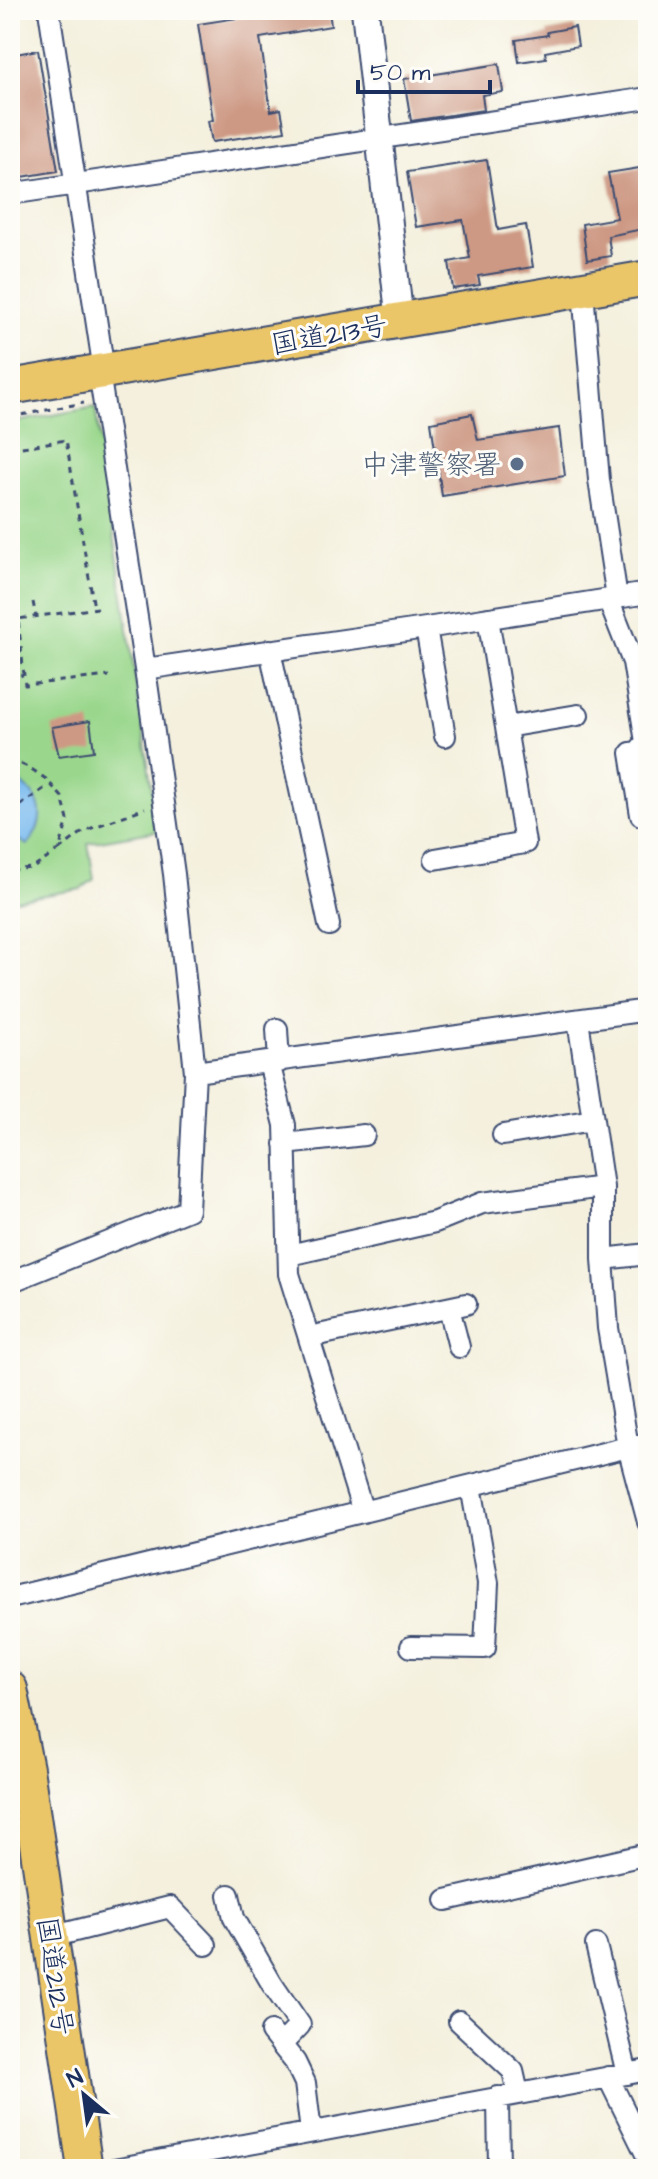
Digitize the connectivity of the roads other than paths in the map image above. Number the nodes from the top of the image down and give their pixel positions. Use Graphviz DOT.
graph roads {
  1 [pos="49,10"];
  2 [pos="365,10"];
  3 [pos="648,98"];
  4 [pos="379,137"];
  5 [pos="75,185"];
  6 [pos="10,194"];
  7 [pos="648,278"];
  8 [pos="583,291"];
  9 [pos="400,322"];
  10 [pos="101,372"];
  11 [pos="10,387"];
  12 [pos="648,593"];
  13 [pos="612,598"];
  14 [pos="488,618"];
  15 [pos="426,628"];
  16 [pos="270,650"];
  17 [pos="145,669"];
  18 [pos="578,715"];
  19 [pos="506,727"];
  20 [pos="445,736"];
  21 [pos="641,815"];
  22 [pos="435,859"];
  23 [pos="329,925"];
  24 [pos="648,1010"];
  25 [pos="578,1020"];
  26 [pos="277,1029"];
  27 [pos="274,1063"];
  28 [pos="195,1072"];
  29 [pos="593,1120"];
  30 [pos="364,1135"];
  31 [pos="503,1135"];
  32 [pos="285,1144"];
  33 [pos="603,1187"];
  34 [pos="648,1254"];
  35 [pos="289,1255"];
  36 [pos="603,1259"];
  37 [pos="10,1282"];
  38 [pos="309,1337"];
  39 [pos="459,1347"];
  40 [pos="638,1446"];
  41 [pos="471,1486"];
  42 [pos="363,1512"];
  43 [pos="648,1522"];
  44 [pos="10,1598"];
  45 [pos="411,1647"];
  46 [pos="10,1689"];
  47 [pos="14,1728"];
  48 [pos="648,1854"];
  49 [pos="229,1895"];
  50 [pos="446,1900"];
  51 [pos="51,1937"];
  52 [pos="206,1945"];
  53 [pos="596,1945"];
  54 [pos="459,2021"];
  55 [pos="648,2070"];
  56 [pos="618,2075"];
  57 [pos="508,2095"];
  58 [pos="311,2132"];
  59 [pos="648,2158"];
  60 [pos="183,2162"];
  61 [pos="85,2169"];
  62 [pos="114,2169"];
  63 [pos="499,2169"];
  1 -- 5 [label="street"];
  2 -- 4 [label="street"];
  3 -- 4 [label="street"];
  4 -- 5 [label="street"];
  4 -- 9 [label="street"];
  5 -- 6 [label="street"];
  5 -- 10 [label="street"];
  7 -- 8 [label="highway, 国道213号"];
  8 -- 9 [label="highway, 国道213号"];
  8 -- 13 [label="street"];
  9 -- 10 [label="highway, 国道213号"];
  10 -- 11 [label="highway, 国道213号"];
  10 -- 17 [label="street"];
  12 -- 13 [label="street"];
  13 -- 14 [label="street"];
  13 -- 21 [label="street"];
  14 -- 15 [label="street"];
  14 -- 19 [label="street"];
  15 -- 16 [label="street"];
  15 -- 20 [label="street"];
  16 -- 17 [label="street"];
  16 -- 23 [label="street"];
  17 -- 28 [label="street"];
  18 -- 19 [label="street"];
  19 -- 22 [label="street"];
  24 -- 25 [label="street"];
  25 -- 27 [label="street"];
  25 -- 29 [label="street"];
  26 -- 27 [label="street"];
  27 -- 28 [label="street"];
  27 -- 32 [label="street"];
  28 -- 37 [label="street"];
  29 -- 31 [label="street"];
  29 -- 33 [label="street"];
  30 -- 32 [label="street"];
  32 -- 35 [label="street"];
  33 -- 35 [label="street"];
  33 -- 36 [label="street"];
  34 -- 36 [label="street"];
  35 -- 38 [label="street"];
  36 -- 40 [label="street"];
  38 -- 39 [label="street"];
  38 -- 42 [label="street"];
  40 -- 41 [label="street"];
  40 -- 43 [label="street"];
  41 -- 42 [label="street"];
  41 -- 45 [label="street"];
  42 -- 44 [label="street"];
  46 -- 47 [label="highway, 国道212号"];
  47 -- 51 [label="highway, 国道212号"];
  48 -- 50 [label="street"];
  49 -- 58 [label="street"];
  51 -- 52 [label="street"];
  51 -- 61 [label="highway, 国道212号"];
  53 -- 56 [label="street"];
  54 -- 57 [label="street"];
  55 -- 56 [label="street"];
  56 -- 57 [label="street"];
  56 -- 59 [label="street"];
  57 -- 58 [label="street"];
  57 -- 63 [label="street"];
  58 -- 60 [label="street"];
  60 -- 62 [label="street"];
}
